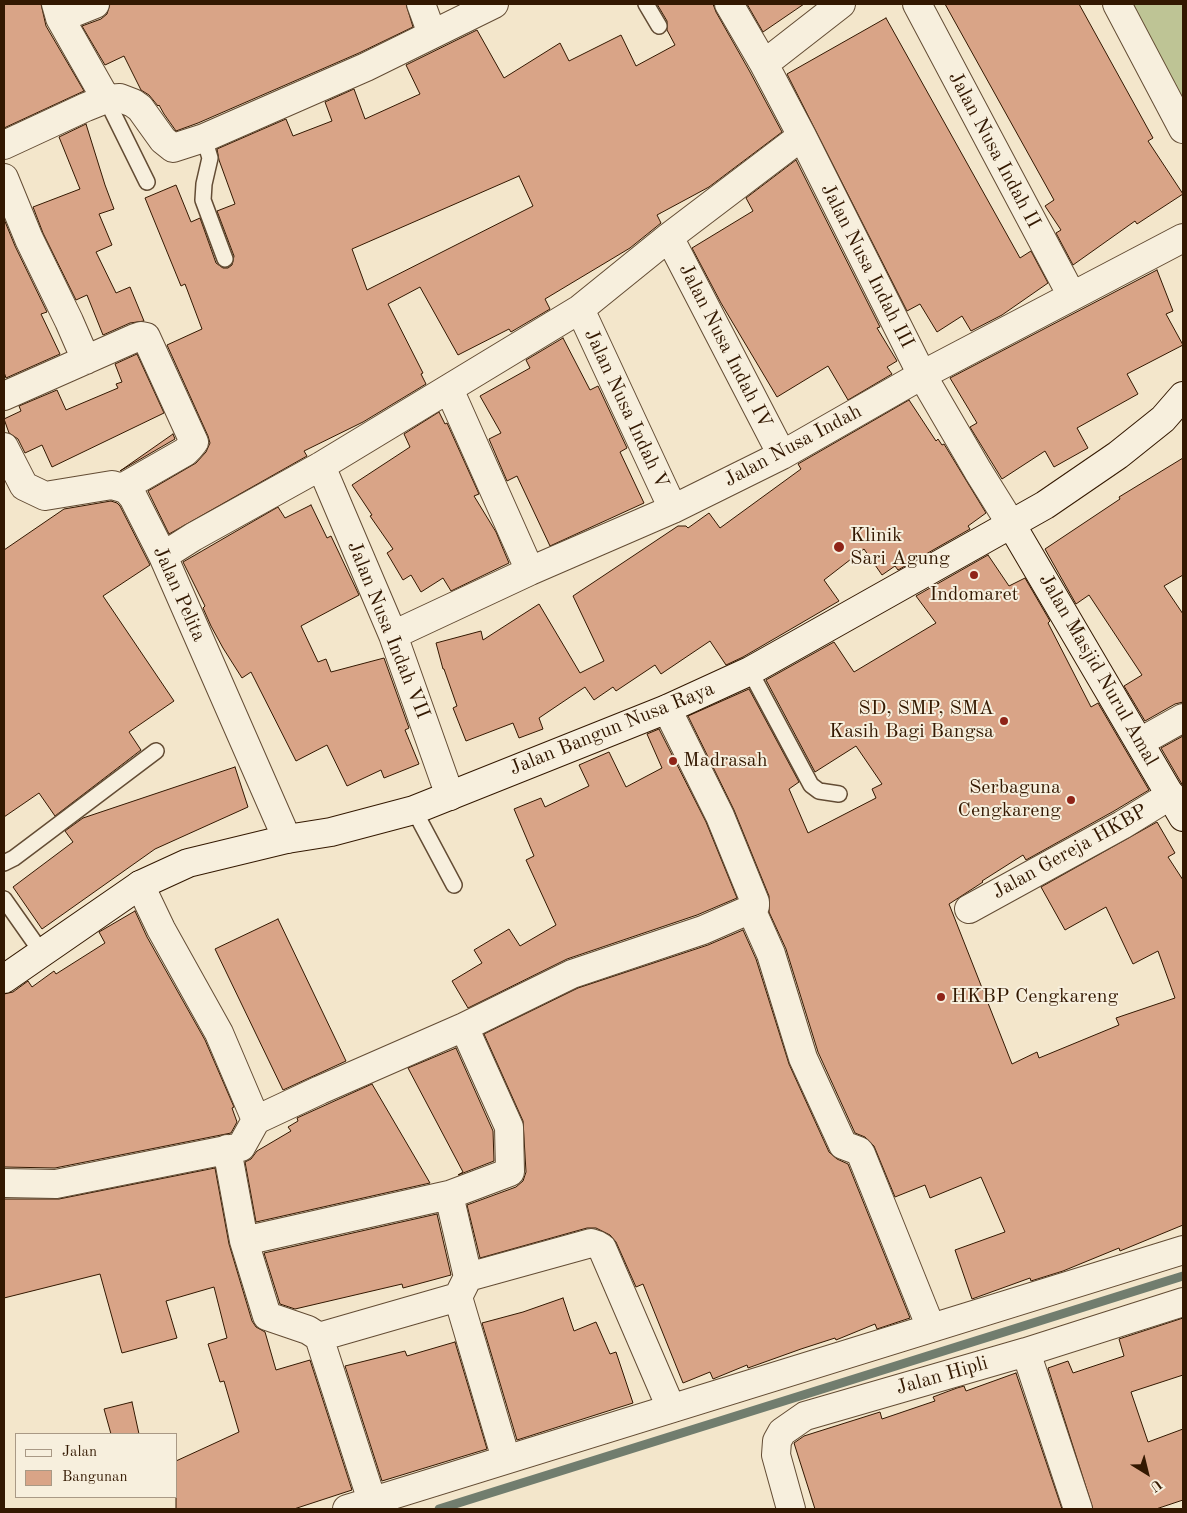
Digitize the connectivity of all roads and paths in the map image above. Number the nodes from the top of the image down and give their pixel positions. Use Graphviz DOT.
graph roads {
  1 [pos="95,4"];
  2 [pos="420,4"];
  3 [pos="494,4"];
  4 [pos="646,4"];
  5 [pos="729,4"];
  6 [pos="841,4"];
  7 [pos="917,4"];
  8 [pos="1117,4"];
  9 [pos="58,11"];
  10 [pos="659,26"];
  11 [pos="432,34"];
  12 [pos="764,64"];
  13 [pos="106,99"];
  14 [pos="1183,129"];
  15 [pos="802,136"];
  16 [pos="204,138"];
  17 [pos="4,145"];
  18 [pos="4,178"];
  19 [pos="147,182"];
  20 [pos="669,237"];
  21 [pos="1183,238"];
  22 [pos="225,259"];
  23 [pos="1072,296"];
  24 [pos="580,309"];
  25 [pos="86,360"];
  26 [pos="922,376"];
  27 [pos="448,389"];
  28 [pos="4,396"];
  29 [pos="1183,396"];
  30 [pos="4,447"];
  31 [pos="782,454"];
  32 [pos="321,466"];
  33 [pos="122,488"];
  34 [pos="673,509"];
  35 [pos="1011,524"];
  36 [pos="162,556"];
  37 [pos="530,571"];
  38 [pos="392,635"];
  39 [pos="750,671"];
  40 [pos="667,709"];
  41 [pos="1183,718"];
  42 [pos="1140,742"];
  43 [pos="156,751"];
  44 [pos="839,794"];
  45 [pos="450,796"];
  46 [pos="1177,806"];
  47 [pos="414,810"];
  48 [pos="287,839"];
  49 [pos="4,863"];
  50 [pos="140,885"];
  51 [pos="454,885"];
  52 [pos="4,899"];
  53 [pos="751,909"];
  54 [pos="969,909"];
  55 [pos="42,953"];
  56 [pos="4,979"];
  57 [pos="464,1026"];
  58 [pos="256,1120"];
  59 [pos="227,1149"];
  60 [pos="4,1183"];
  61 [pos="449,1195"];
  62 [pos="244,1242"];
  63 [pos="1183,1250"];
  64 [pos="463,1287"];
  65 [pos="1183,1302"];
  66 [pos="931,1328"];
  67 [pos="319,1337"];
  68 [pos="1026,1352"];
  69 [pos="671,1408"];
  70 [pos="506,1459"];
  71 [pos="359,1505"];
  72 [pos="791,1509"];
  73 [pos="1078,1509"];
  1 -- 9 [label="street"];
  2 -- 11 [label="street"];
  3 -- 11 [label="street"];
  4 -- 10 [label="lane"];
  5 -- 12 [label="street, Jalan Nusa Indah III"];
  6 -- 12 [label="street"];
  7 -- 23 [label="street, Jalan Nusa Indah II"];
  8 -- 14 [label="street"];
  9 -- 13 [label="street"];
  11 -- 16 [label="street"];
  12 -- 15 [label="street, Jalan Nusa Indah III"];
  13 -- 16 [label="street"];
  13 -- 17 [label="street"];
  13 -- 19 [label="lane"];
  15 -- 20 [label="street"];
  15 -- 26 [label="street, Jalan Nusa Indah III"];
  16 -- 22 [label="lane"];
  18 -- 25 [label="street"];
  20 -- 24 [label="street"];
  20 -- 31 [label="street, Jalan Nusa Indah IV"];
  21 -- 23 [label="street, Jalan Nusa Indah"];
  23 -- 26 [label="street, Jalan Nusa Indah"];
  24 -- 27 [label="street"];
  24 -- 34 [label="street, Jalan Nusa Indah V"];
  25 -- 28 [label="street"];
  25 -- 33 [label="street"];
  26 -- 31 [label="street, Jalan Nusa Indah"];
  26 -- 35 [label="street, Jalan Nusa Indah III"];
  27 -- 32 [label="street"];
  27 -- 37 [label="street"];
  29 -- 35 [label="street, Jalan Bangun Nusa Raya"];
  30 -- 33 [label="street"];
  31 -- 34 [label="street, Jalan Nusa Indah"];
  32 -- 36 [label="street"];
  32 -- 38 [label="street, Jalan Nusa Indah VII"];
  33 -- 36 [label="street, Jalan Pelita"];
  34 -- 37 [label="street, Jalan Nusa Indah"];
  35 -- 39 [label="street, Jalan Bangun Nusa Raya"];
  35 -- 42 [label="street, Jalan Masjid Nurul Amal"];
  36 -- 48 [label="street, Jalan Pelita"];
  37 -- 38 [label="street, Jalan Nusa Indah"];
  38 -- 45 [label="street, Jalan Nusa Indah VII"];
  39 -- 40 [label="street, Jalan Bangun Nusa Raya"];
  39 -- 44 [label="lane"];
  40 -- 45 [label="street, Jalan Bangun Nusa Raya"];
  40 -- 53 [label="street"];
  41 -- 42 [label="street"];
  42 -- 46 [label="street, Jalan Masjid Nurul Amal"];
  43 -- 49 [label="lane"];
  45 -- 47 [label="street, Jalan Bangun Nusa Raya"];
  46 -- 54 [label="street, Jalan Gereja HKBP"];
  47 -- 48 [label="street, Jalan Bangun Nusa Raya"];
  47 -- 51 [label="lane"];
  48 -- 50 [label="street, Jalan Bangun Nusa Raya"];
  50 -- 55 [label="street, Jalan Bangun Nusa Raya"];
  50 -- 58 [label="street"];
  52 -- 55 [label="lane"];
  53 -- 57 [label="street"];
  53 -- 66 [label="street"];
  55 -- 56 [label="street, Jalan Bangun Nusa Raya"];
  57 -- 58 [label="street"];
  57 -- 61 [label="street"];
  58 -- 59 [label="street"];
  59 -- 60 [label="street"];
  59 -- 62 [label="street"];
  61 -- 62 [label="street"];
  61 -- 64 [label="street"];
  62 -- 67 [label="street"];
  63 -- 66 [label="street"];
  64 -- 67 [label="street"];
  64 -- 69 [label="street"];
  64 -- 70 [label="street"];
  65 -- 68 [label="street, Jalan Hipli"];
  66 -- 69 [label="street"];
  67 -- 71 [label="street"];
  68 -- 72 [label="street, Jalan Hipli"];
  68 -- 73 [label="street"];
  69 -- 70 [label="street"];
  70 -- 71 [label="street"];
}
